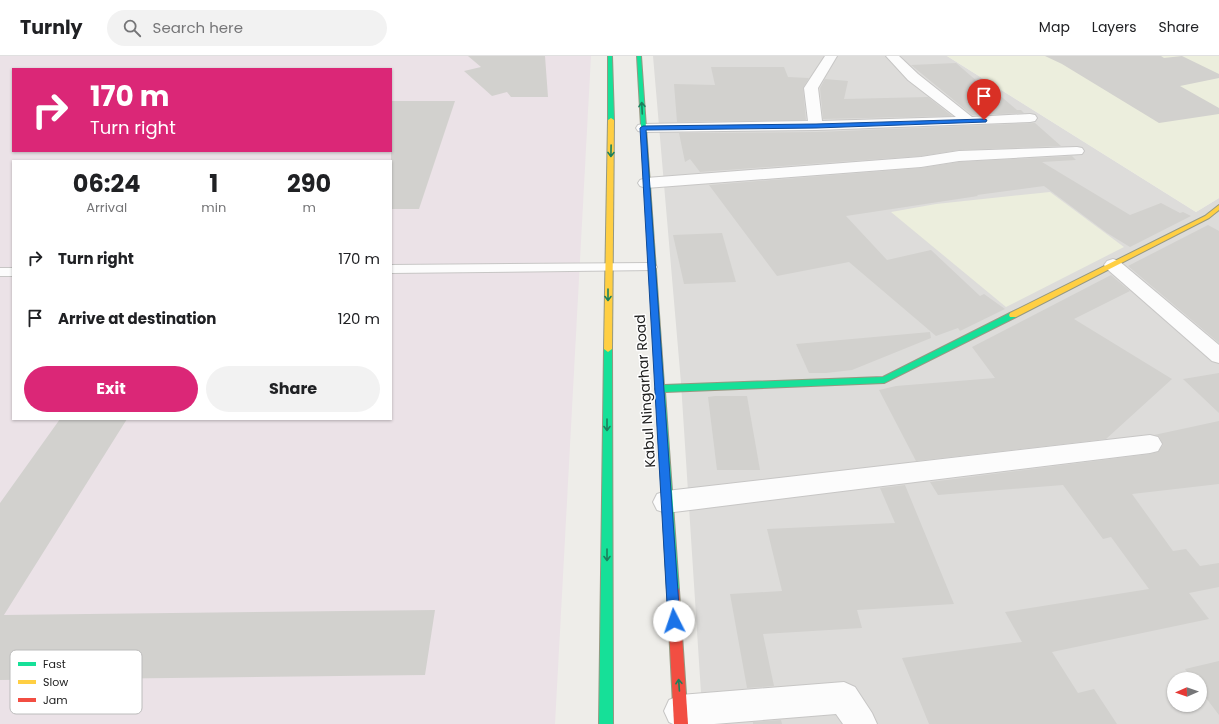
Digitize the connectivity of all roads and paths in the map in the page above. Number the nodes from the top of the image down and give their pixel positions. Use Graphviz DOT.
graph roads {
  1 [pos="610,56"];
  2 [pos="639,56"];
  3 [pos="831,56"];
  4 [pos="892,56"];
  5 [pos="1030,118"];
  6 [pos="969,122"];
  7 [pos="816,126"];
  8 [pos="643,128"];
  9 [pos="1077,151"];
  10 [pos="646,183"];
  11 [pos="1219,207"];
  12 [pos="1113,264"];
  13 [pos="651,267"];
  14 [pos="608,268"];
  15 [pos="392,269"];
  16 [pos="0,272"];
  17 [pos="12,272"];
  18 [pos="1219,356"];
  19 [pos="659,389"];
  20 [pos="1150,444"];
  21 [pos="666,502"];
  22 [pos="681,717"];
  23 [pos="606,724"];
  24 [pos="861,724"];
  1 -- 14 [label="main road, one-way"];
  8 -- 2 [label="main road, Kabul Ningarhar Road, one-way"];
  3 -- 7 [label="street"];
  4 -- 6 [label="street"];
  5 -- 6 [label="street"];
  6 -- 7 [label="street"];
  7 -- 8 [label="street"];
  8 -- 10 [label="main road, Kabul Ningarhar Road"];
  9 -- 10 [label="street"];
  10 -- 13 [label="main road, Kabul Ningarhar Road"];
  11 -- 12 [label="main road"];
  12 -- 18 [label="street"];
  12 -- 19 [label="main road"];
  13 -- 14 [label="lane"];
  13 -- 19 [label="main road, Kabul Ningarhar Road"];
  14 -- 15 [label="lane"];
  14 -- 23 [label="main road, one-way"];
  16 -- 17 [label="lane"];
  19 -- 21 [label="main road, Kabul Ningarhar Road"];
  20 -- 21 [label="street"];
  22 -- 21 [label="main road, Kabul Ningarhar Road, one-way"];
  22 -- 24 [label="street"];
}
